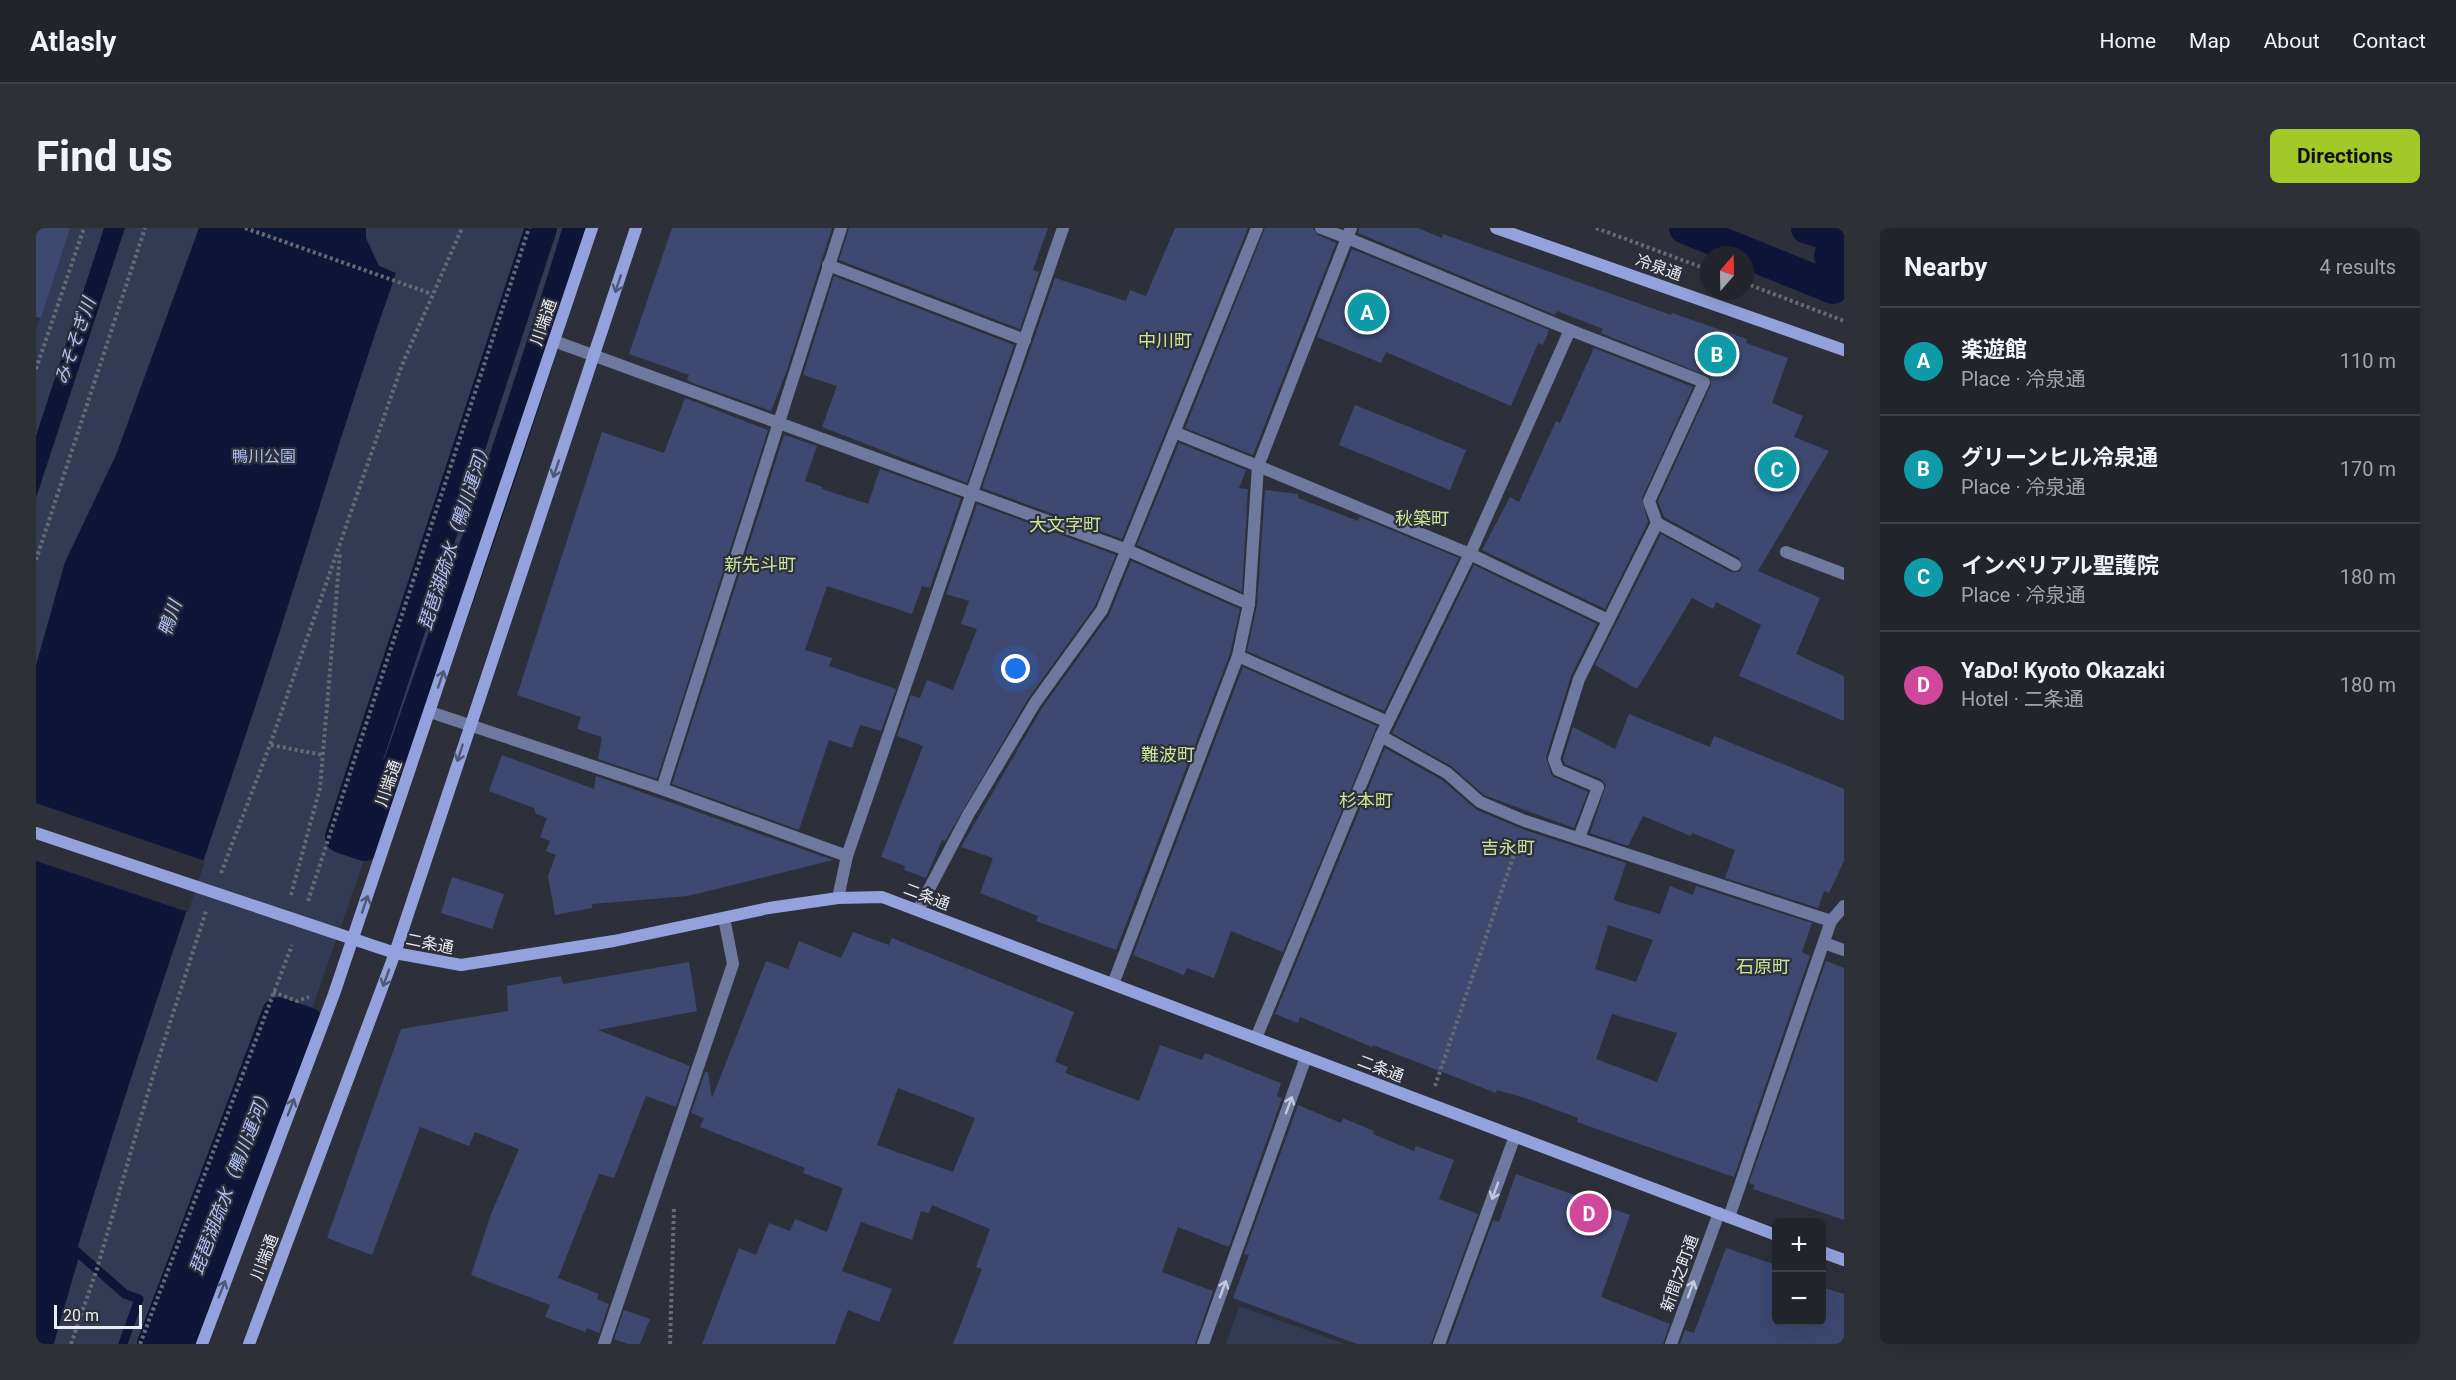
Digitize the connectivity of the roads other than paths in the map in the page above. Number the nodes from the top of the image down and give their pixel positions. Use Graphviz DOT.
graph roads {
  1 [pos="592,228"];
  2 [pos="636,228"];
  3 [pos="841,228"];
  4 [pos="1063,228"];
  5 [pos="1257,228"];
  6 [pos="1321,228"];
  7 [pos="1496,228"];
  8 [pos="1349,233"];
  9 [pos="828,266"];
  10 [pos="1570,330"];
  11 [pos="554,340"];
  12 [pos="1025,340"];
  13 [pos="1844,350"];
  14 [pos="594,356"];
  15 [pos="780,425"];
  16 [pos="1174,432"];
  17 [pos="1258,466"];
  18 [pos="971,494"];
  19 [pos="1657,523"];
  20 [pos="1127,550"];
  21 [pos="1786,552"];
  22 [pos="1470,554"];
  23 [pos="1735,565"];
  24 [pos="1844,574"];
  25 [pos="1249,604"];
  26 [pos="1608,620"];
  27 [pos="1238,656"];
  28 [pos="430,712"];
  29 [pos="1388,722"];
  30 [pos="469,725"];
  31 [pos="1381,736"];
  32 [pos="662,789"];
  33 [pos="36,833"];
  34 [pos="1579,838"];
  35 [pos="847,856"];
  36 [pos="838,898"];
  37 [pos="1844,906"];
  38 [pos="918,910"];
  39 [pos="724,918"];
  40 [pos="1831,921"];
  41 [pos="353,939"];
  42 [pos="1824,943"];
  43 [pos="1844,950"];
  44 [pos="395,953"];
  45 [pos="1113,984"];
  46 [pos="1256,1038"];
  47 [pos="1306,1057"];
  48 [pos="1515,1136"];
  49 [pos="1724,1215"];
  50 [pos="1772,1233"];
  51 [pos="1826,1254"];
  52 [pos="1844,1260"];
  53 [pos="202,1344"];
  54 [pos="249,1344"];
  55 [pos="604,1344"];
  56 [pos="1203,1344"];
  57 [pos="1440,1344"];
  58 [pos="1671,1344"];
  1 -- 11 [label="street, 川端通"];
  2 -- 14 [label="street, 川端通, one-way"];
  3 -- 9 [label="street"];
  4 -- 12 [label="street"];
  5 -- 16 [label="street"];
  6 -- 8 [label="street"];
  7 -- 13 [label="street, 冷泉通"];
  8 -- 10 [label="street"];
  8 -- 17 [label="street"];
  9 -- 12 [label="street"];
  9 -- 15 [label="street"];
  10 -- 19 [label="street"];
  10 -- 22 [label="street"];
  11 -- 14 [label="street"];
  28 -- 11 [label="street, 川端通, one-way"];
  12 -- 18 [label="street"];
  14 -- 15 [label="street"];
  14 -- 30 [label="street, 川端通, one-way"];
  15 -- 18 [label="street"];
  15 -- 32 [label="street"];
  16 -- 17 [label="street"];
  16 -- 20 [label="street"];
  17 -- 22 [label="street"];
  17 -- 25 [label="street"];
  18 -- 20 [label="street"];
  18 -- 35 [label="street"];
  19 -- 23 [label="street"];
  19 -- 26 [label="street"];
  20 -- 25 [label="street"];
  20 -- 38 [label="street"];
  21 -- 24 [label="street"];
  22 -- 26 [label="street"];
  22 -- 29 [label="street"];
  25 -- 27 [label="street"];
  26 -- 34 [label="street"];
  27 -- 29 [label="street"];
  27 -- 45 [label="street"];
  28 -- 30 [label="street"];
  41 -- 28 [label="street, 川端通, one-way"];
  29 -- 31 [label="street"];
  30 -- 32 [label="street"];
  30 -- 44 [label="street, 川端通, one-way"];
  31 -- 34 [label="street"];
  31 -- 46 [label="street"];
  32 -- 35 [label="street"];
  33 -- 41 [label="street, 二条通"];
  34 -- 40 [label="street"];
  35 -- 36 [label="street"];
  36 -- 38 [label="street, 二条通"];
  36 -- 39 [label="street, 二条通"];
  37 -- 40 [label="street"];
  38 -- 45 [label="street, 二条通"];
  39 -- 44 [label="street, 二条通"];
  39 -- 55 [label="street"];
  40 -- 42 [label="street, 新間之町通"];
  41 -- 44 [label="street, 二条通"];
  53 -- 41 [label="street, 川端通, one-way"];
  42 -- 43 [label="street"];
  42 -- 49 [label="street, 新間之町通"];
  44 -- 54 [label="street, 川端通, one-way"];
  45 -- 46 [label="street, 二条通"];
  46 -- 47 [label="street, 二条通"];
  47 -- 48 [label="street, 二条通"];
  56 -- 47 [label="street, one-way"];
  48 -- 49 [label="street, 二条通"];
  48 -- 57 [label="street, one-way"];
  49 -- 50 [label="street, 二条通"];
  58 -- 49 [label="street, 新間之町通, one-way"];
  51 -- 52 [label="street"];
}
